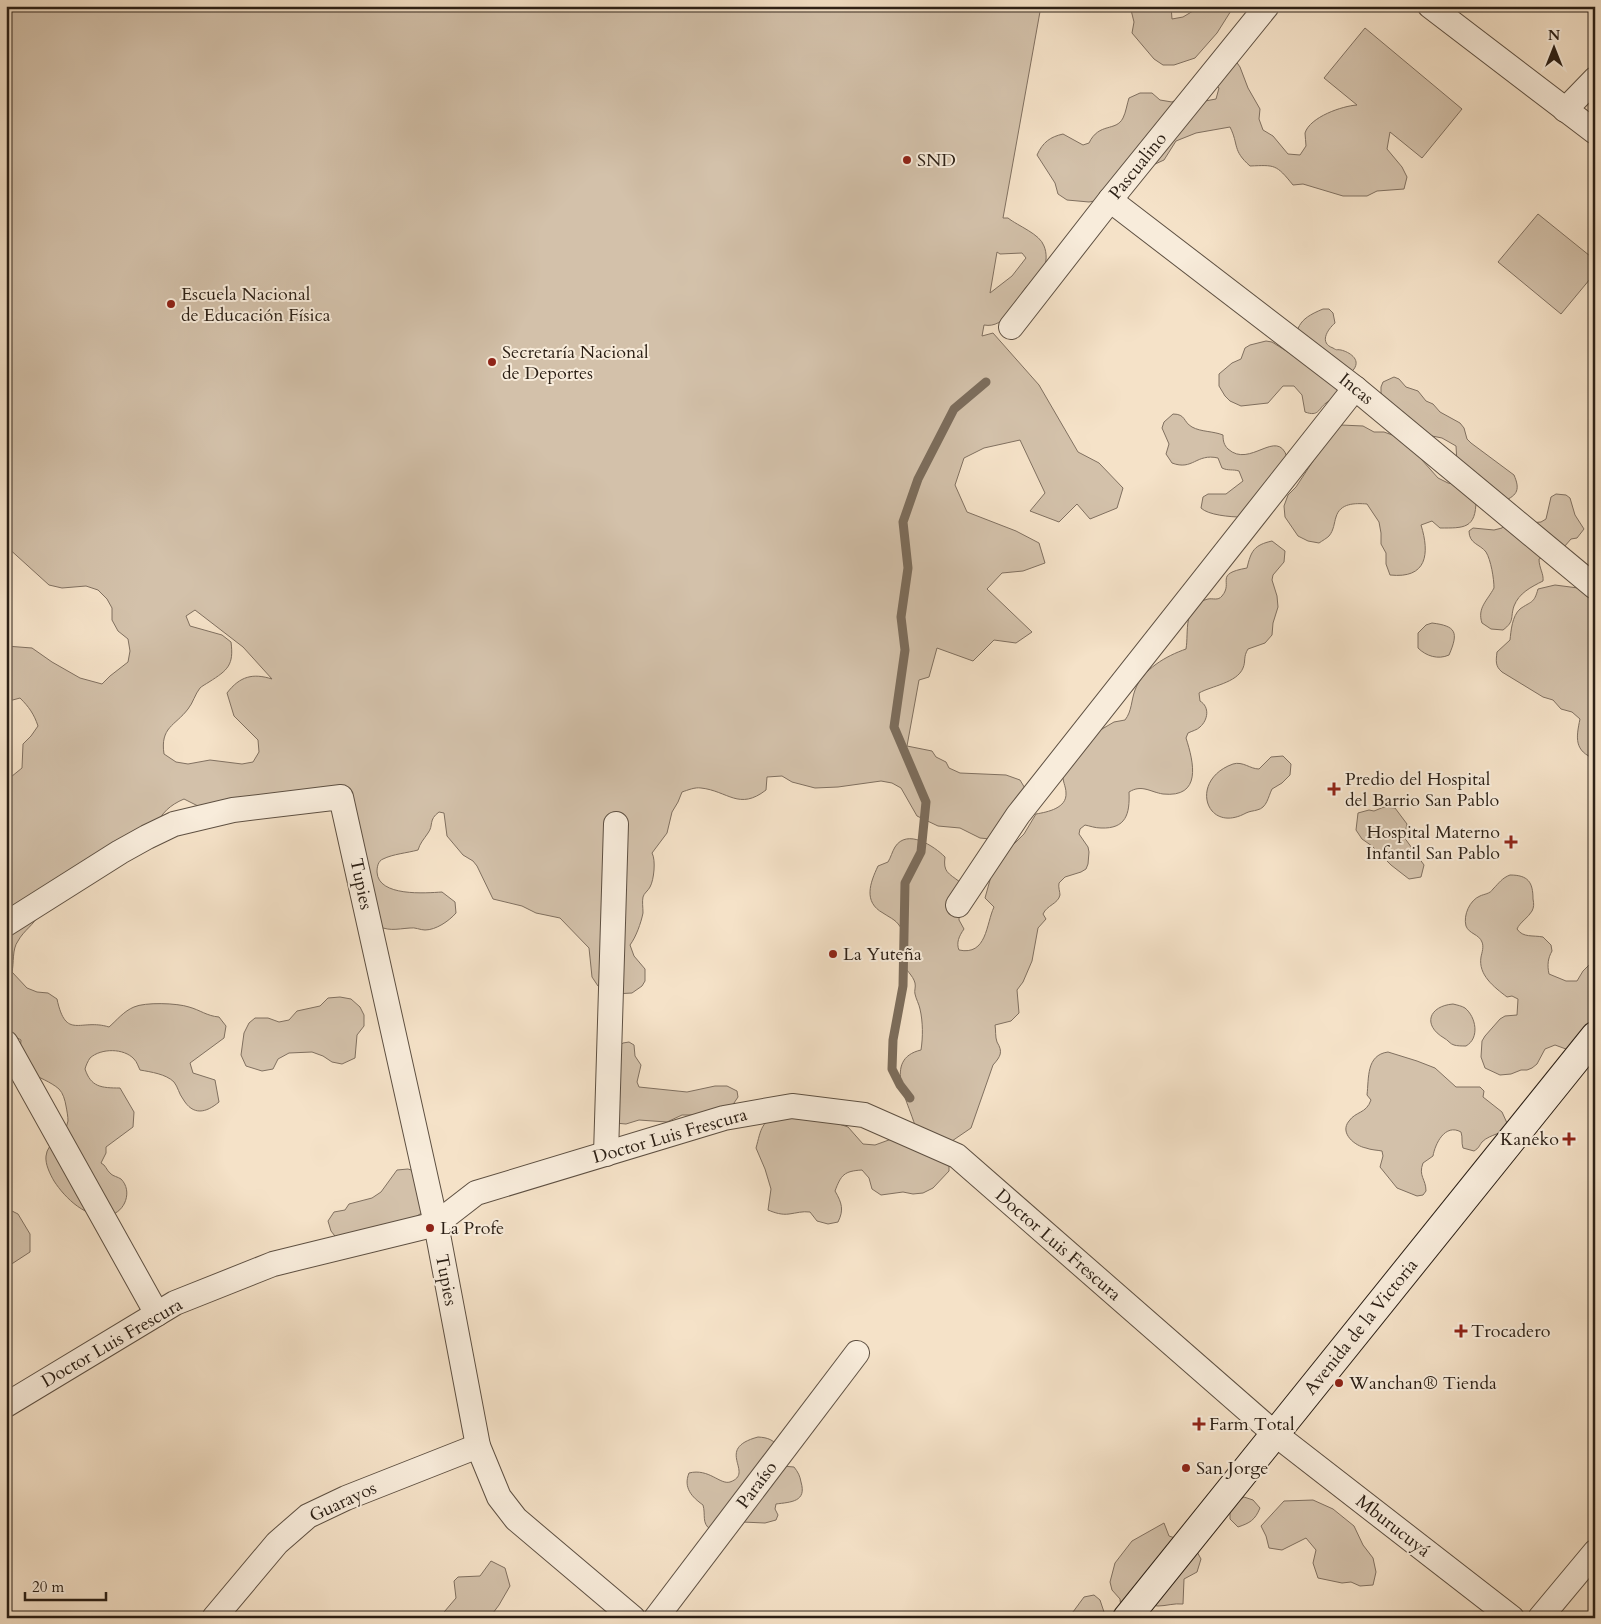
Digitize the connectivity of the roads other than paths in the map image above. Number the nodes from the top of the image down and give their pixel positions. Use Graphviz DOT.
graph roads {
  1 [pos="1267,6"];
  2 [pos="1430,6"];
  3 [pos="1595,79"];
  4 [pos="1565,110"];
  5 [pos="1595,132"];
  6 [pos="1110,200"];
  7 [pos="1011,328"];
  8 [pos="1355,388"];
  9 [pos="1595,587"];
  10 [pos="616,824"];
  11 [pos="958,905"];
  12 [pos="6,924"];
  13 [pos="1595,1036"];
  14 [pos="6,1043"];
  15 [pos="606,1154"];
  16 [pos="436,1224"];
  17 [pos="157,1314"];
  18 [pos="857,1353"];
  19 [pos="6,1405"];
  20 [pos="1275,1434"];
  21 [pos="478,1446"];
  22 [pos="1595,1552"];
  23 [pos="214,1618"];
  24 [pos="633,1618"];
  25 [pos="656,1618"];
  26 [pos="1127,1618"];
  27 [pos="1512,1618"];
  28 [pos="1540,1618"];
  1 -- 6 [label="street, Pascualino"];
  2 -- 4 [label="street"];
  3 -- 4 [label="street"];
  4 -- 5 [label="street"];
  6 -- 7 [label="street, Pascualino"];
  6 -- 8 [label="street, Incas"];
  8 -- 9 [label="street, Incas"];
  8 -- 11 [label="street"];
  10 -- 15 [label="street"];
  12 -- 16 [label="street, Tupies"];
  13 -- 20 [label="main road, Avenida de la Victoria"];
  14 -- 17 [label="street"];
  15 -- 16 [label="street, Doctor Luis Frescura"];
  15 -- 20 [label="street, Doctor Luis Frescura"];
  16 -- 17 [label="street, Doctor Luis Frescura"];
  16 -- 21 [label="street, Tupies"];
  17 -- 19 [label="street, Doctor Luis Frescura"];
  18 -- 25 [label="street, Paraíso"];
  20 -- 26 [label="main road, Avenida de la Victoria"];
  20 -- 27 [label="street, Mburucuyá"];
  21 -- 23 [label="street, Guarayos"];
  21 -- 24 [label="street, Tupies"];
  22 -- 28 [label="street"];
}
